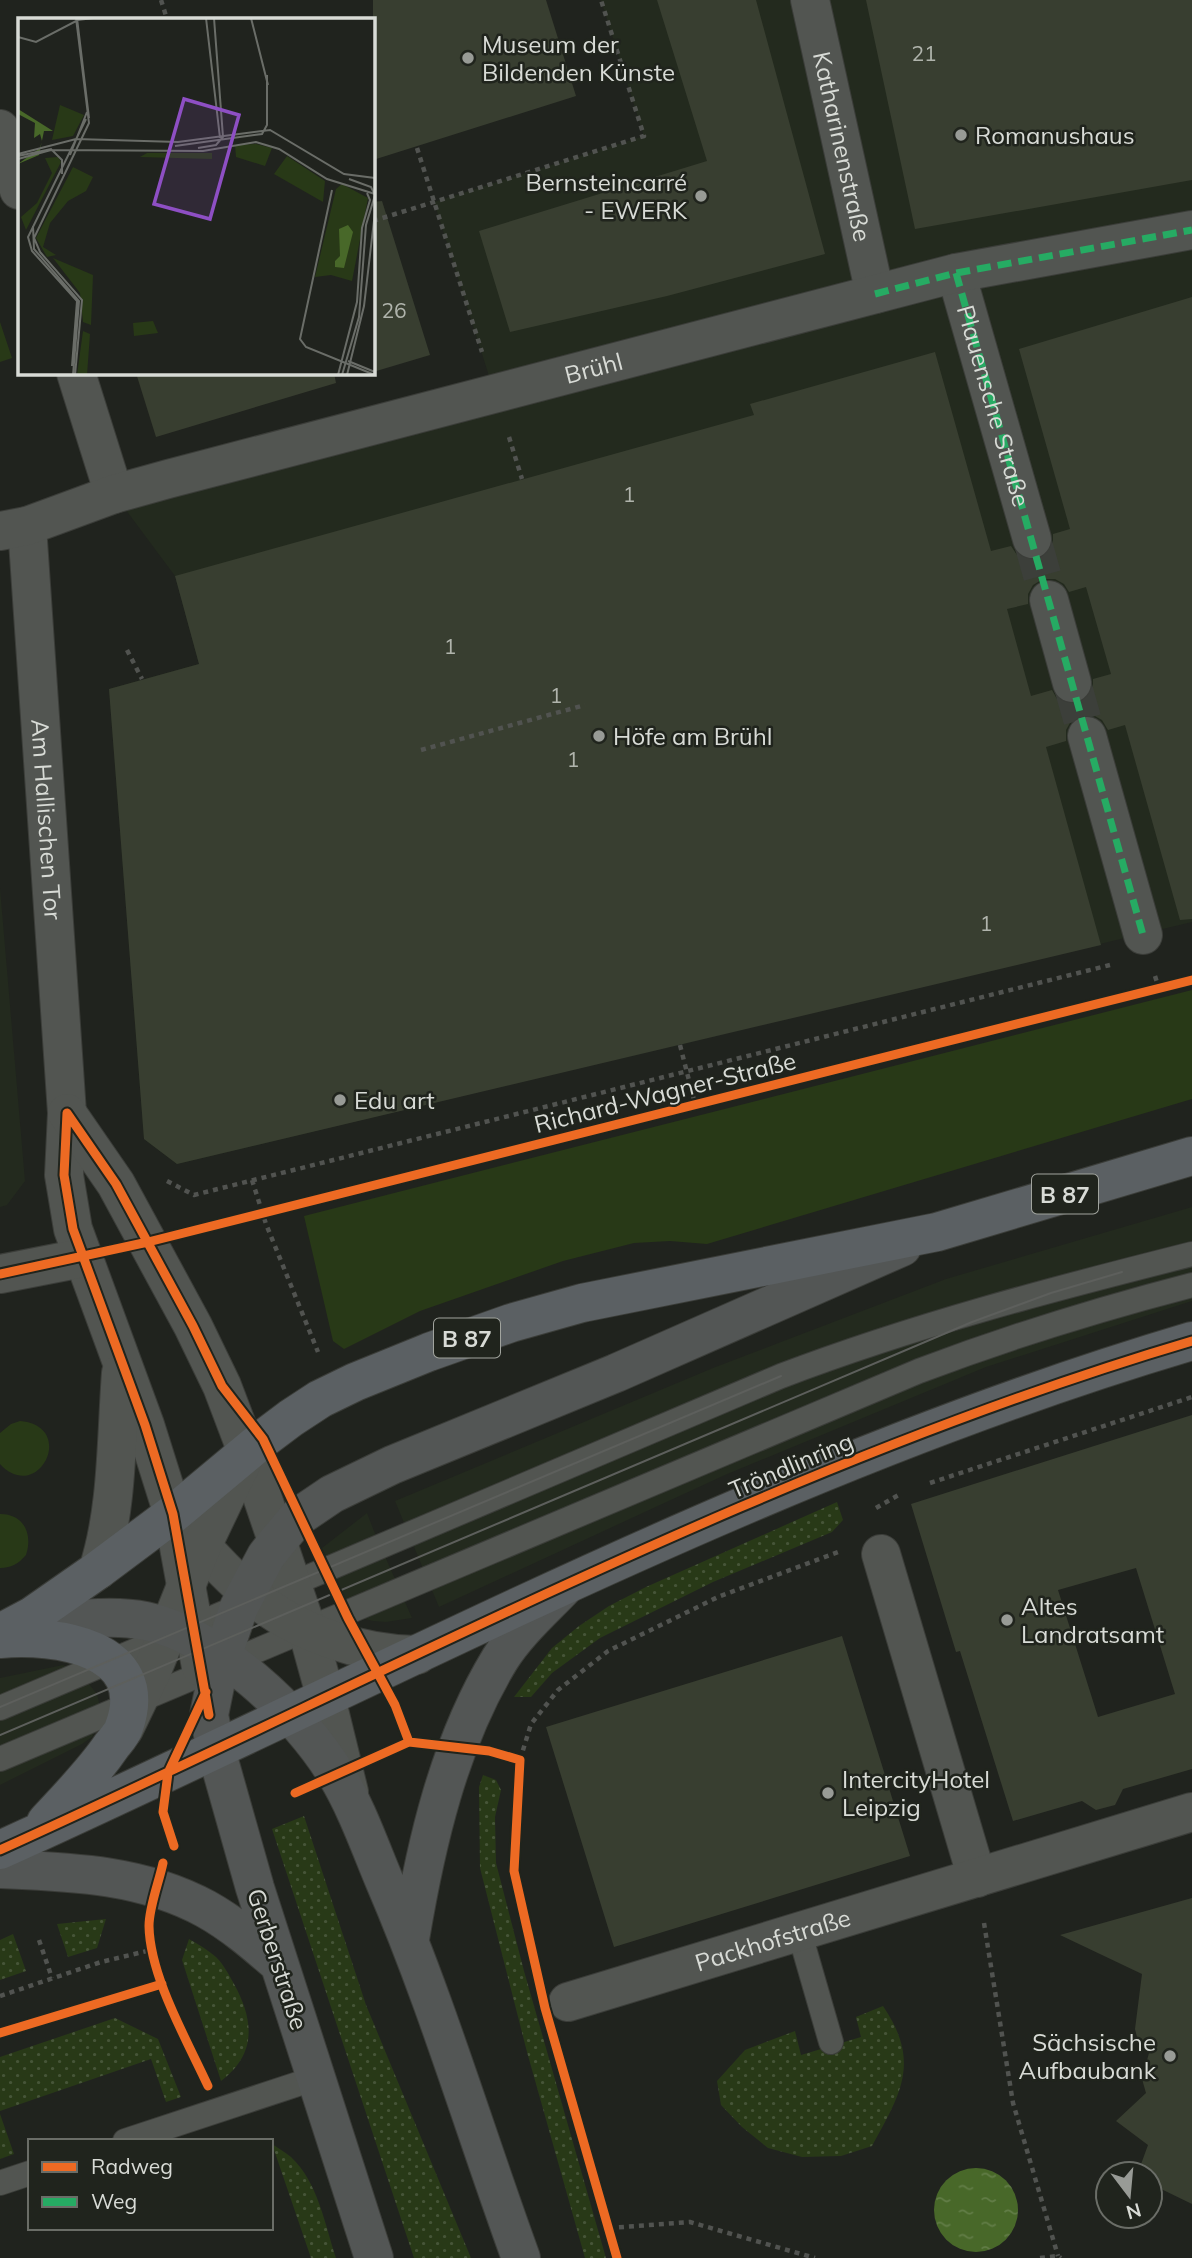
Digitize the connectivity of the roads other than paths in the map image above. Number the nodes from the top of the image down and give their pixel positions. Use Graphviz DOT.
graph roads {
  1 [pos="810,0"];
  2 [pos="0,128"];
  3 [pos="18,187"];
  4 [pos="1192,230"];
  5 [pos="957,273"];
  6 [pos="875,294"];
  7 [pos="76,374"];
  8 [pos="114,494"];
  9 [pos="13,528"];
  10 [pos="1032,539"];
  11 [pos="1049,600"];
  12 [pos="1072,684"];
  13 [pos="1087,736"];
  14 [pos="1133,948"];
  15 [pos="67,1113"];
  16 [pos="1192,1156"];
  17 [pos="937,1232"];
  18 [pos="1192,1254"];
  19 [pos="82,1258"];
  20 [pos="0,1275"];
  21 [pos="1192,1285"];
  22 [pos="1192,1341"];
  23 [pos="121,1364"];
  24 [pos="247,1452"];
  25 [pos="185,1505"];
  26 [pos="277,1542"];
  27 [pos="202,1546"];
  28 [pos="865,1551"];
  29 [pos="98,1570"];
  30 [pos="186,1582"];
  31 [pos="292,1584"];
  32 [pos="564,1587"];
  33 [pos="248,1599"];
  34 [pos="307,1629"];
  35 [pos="1,1634"];
  36 [pos="93,1642"];
  37 [pos="197,1647"];
  38 [pos="417,1655"];
  39 [pos="326,1698"];
  40 [pos="0,1708"];
  41 [pos="131,1711"];
  42 [pos="291,1715"];
  43 [pos="213,1732"];
  44 [pos="0,1759"];
  45 [pos="352,1806"];
  46 [pos="1192,1812"];
  47 [pos="35,1834"];
  48 [pos="0,1850"];
  49 [pos="0,1869"];
  50 [pos="977,1878"];
  51 [pos="799,1931"];
  52 [pos="410,1939"];
  53 [pos="279,1964"];
  54 [pos="568,2002"];
  55 [pos="831,2042"];
  56 [pos="316,2078"];
  57 [pos="131,2139"];
  58 [pos="28,2174"];
  59 [pos="0,2183"];
  60 [pos="374,2258"];
  61 [pos="521,2258"];
  1 -- 6 [label="street, Katharinenstraße"];
  2 -- 3 [label="street"];
  4 -- 5 [label="street, Brühl"];
  5 -- 6 [label="street, Brühl"];
  5 -- 10 [label="street, Plauensche Straße"];
  6 -- 8 [label="street, Brühl"];
  7 -- 8 [label="street"];
  8 -- 9 [label="street, Brühl"];
  9 -- 15 [label="street, Am Hallischen Tor"];
  11 -- 12 [label="street"];
  13 -- 14 [label="street"];
  15 -- 19 [label="street, Am Hallischen Tor"];
  15 -- 24 [label="street"];
  16 -- 17 [label="main road, B 87"];
  17 -- 24 [label="main road, B 87"];
  17 -- 26 [label="main road"];
  18 -- 31 [label="lane"];
  19 -- 20 [label="street"];
  19 -- 23 [label="street, Am Hallischen Tor"];
  21 -- 34 [label="lane"];
  22 -- 32 [label="main road, Tröndlinring"];
  23 -- 25 [label="street, Am Hallischen Tor"];
  23 -- 29 [label="street, Am Hallischen Tor"];
  24 -- 25 [label="main road, B 87"];
  24 -- 26 [label="street"];
  24 -- 27 [label="street"];
  25 -- 27 [label="street, Tröndlinring"];
  25 -- 29 [label="main road, B 87"];
  25 -- 30 [label="street, Am Hallischen Tor"];
  26 -- 31 [label="street"];
  26 -- 33 [label="main road"];
  27 -- 30 [label="street"];
  27 -- 33 [label="street, Tröndlinring"];
  28 -- 50 [label="street"];
  29 -- 35 [label="main road, B 87"];
  29 -- 36 [label="lane"];
  30 -- 37 [label="street"];
  31 -- 33 [label="lane"];
  31 -- 34 [label="street"];
  32 -- 38 [label="main road, Tröndlinring"];
  32 -- 52 [label="main road"];
  33 -- 34 [label="street, Tröndlinring"];
  33 -- 37 [label="main road"];
  34 -- 37 [label="lane"];
  34 -- 38 [label="street, Tröndlinring"];
  34 -- 39 [label="street"];
  35 -- 36 [label="main road"];
  36 -- 37 [label="main road"];
  36 -- 40 [label="lane"];
  36 -- 41 [label="main road"];
  37 -- 41 [label="street"];
  37 -- 42 [label="main road"];
  37 -- 43 [label="main road, Gerberstraße"];
  38 -- 39 [label="main road, Tröndlinring"];
  39 -- 42 [label="main road, Tröndlinring"];
  39 -- 45 [label="street"];
  41 -- 44 [label="lane"];
  41 -- 47 [label="main road"];
  42 -- 43 [label="main road, Tröndlinring"];
  42 -- 45 [label="main road"];
  43 -- 47 [label="main road, Tröndlinring"];
  43 -- 53 [label="main road, Gerberstraße"];
  45 -- 52 [label="main road"];
  46 -- 50 [label="street, Packhofstraße"];
  47 -- 48 [label="main road, Tröndlinring"];
  49 -- 53 [label="main road"];
  50 -- 51 [label="street, Packhofstraße"];
  51 -- 54 [label="street, Packhofstraße"];
  51 -- 55 [label="lane"];
  52 -- 61 [label="main road"];
  53 -- 56 [label="main road, Gerberstraße"];
  56 -- 57 [label="lane"];
  56 -- 60 [label="main road, Gerberstraße"];
  58 -- 59 [label="lane"];
}
